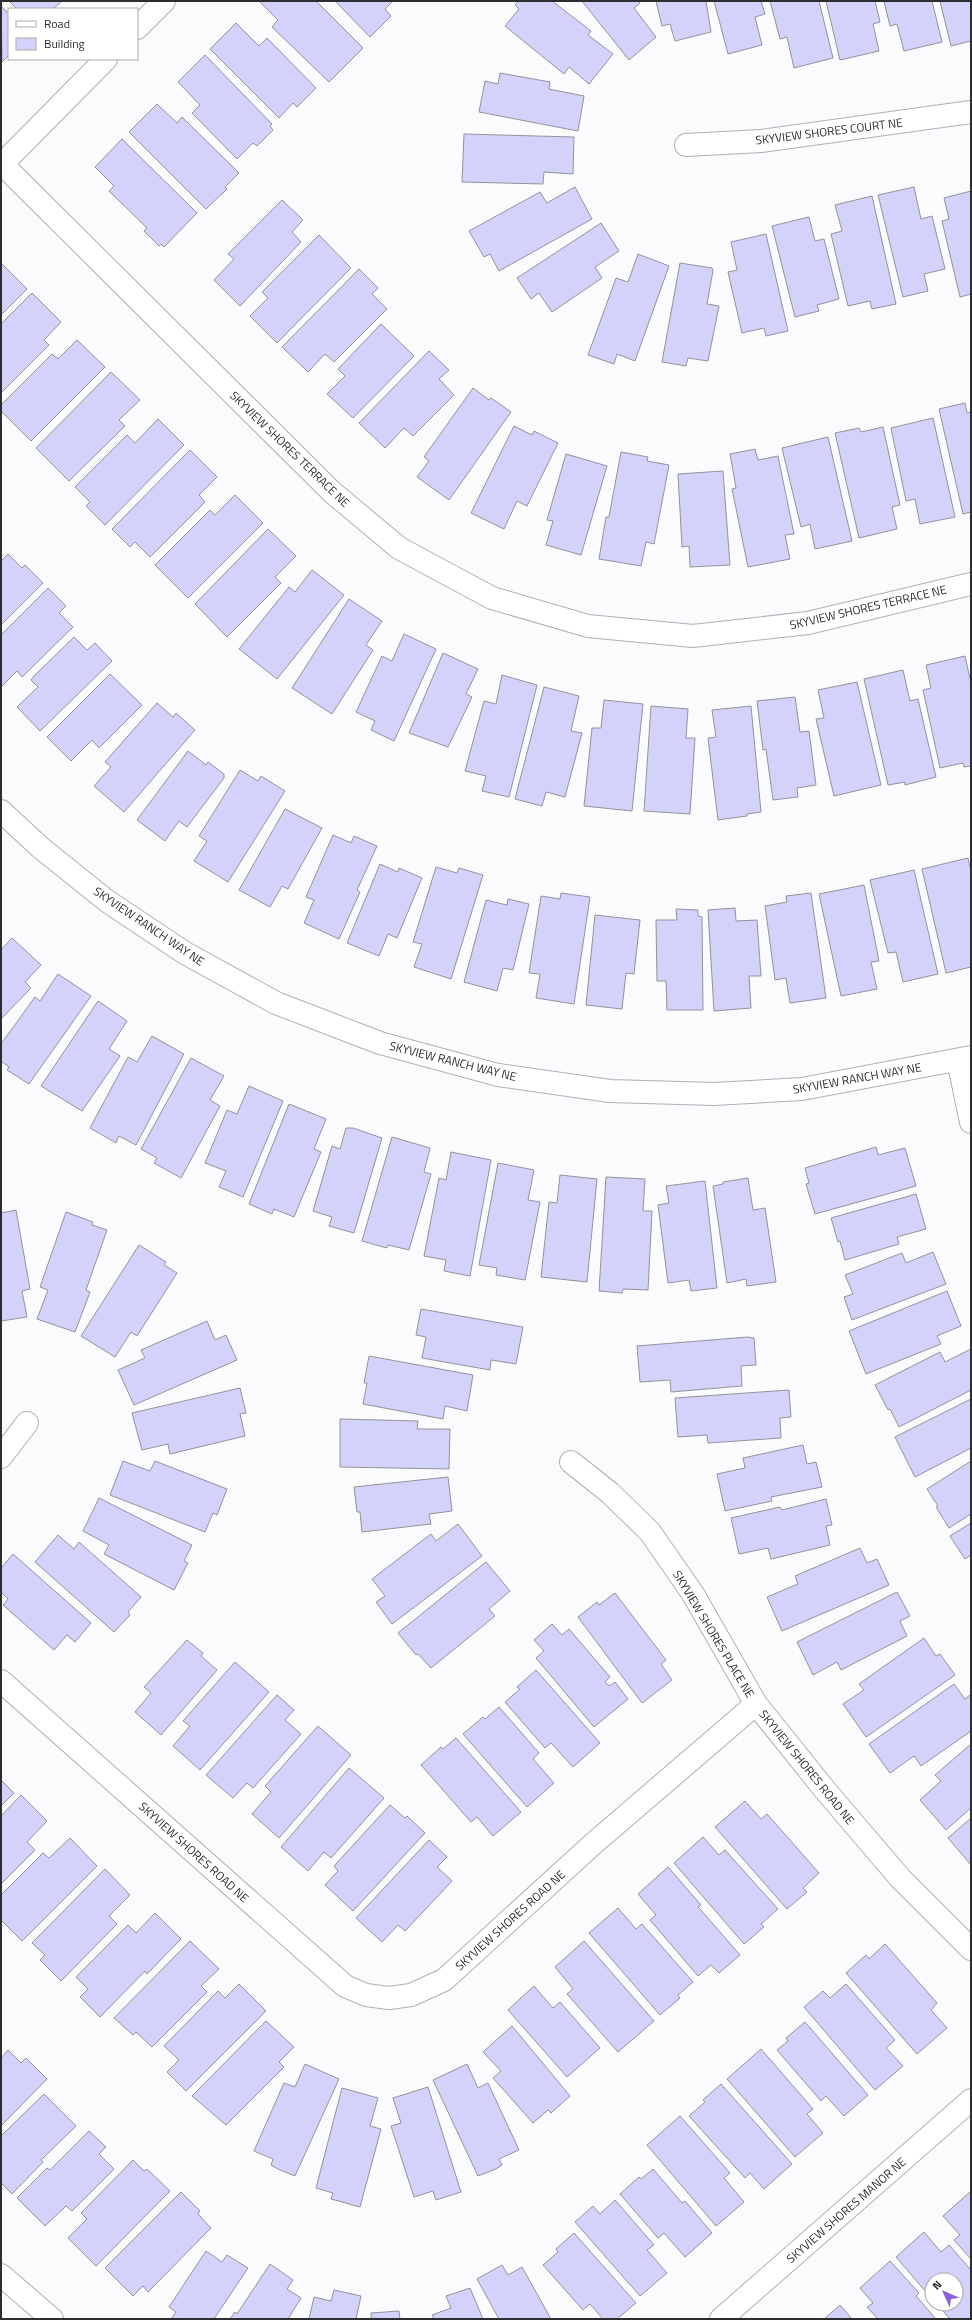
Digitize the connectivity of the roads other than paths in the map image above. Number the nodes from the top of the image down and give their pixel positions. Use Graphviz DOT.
graph roads {
  1 [pos="164,1"];
  2 [pos="138,27"];
  3 [pos="105,60"];
  4 [pos="971,112"];
  5 [pos="686,145"];
  6 [pos="2,164"];
  7 [pos="971,584"];
  8 [pos="1,811"];
  9 [pos="964,1058"];
  10 [pos="971,1122"];
  11 [pos="28,1423"];
  12 [pos="1,1457"];
  13 [pos="571,1462"];
  14 [pos="1,1681"];
  15 [pos="756,1704"];
  16 [pos="971,1949"];
  17 [pos="971,2100"];
  18 [pos="1,2275"];
  19 [pos="52,2319"];
  20 [pos="721,2319"];
  1 -- 2 [label="street"];
  3 -- 6 [label="street"];
  4 -- 5 [label="street, SKYVIEW SHORES COURT NE"];
  6 -- 7 [label="street, SKYVIEW SHORES TERRACE NE"];
  8 -- 9 [label="street, SKYVIEW RANCH WAY NE"];
  9 -- 10 [label="street"];
  11 -- 12 [label="street"];
  13 -- 15 [label="street, SKYVIEW SHORES PLACE NE"];
  14 -- 15 [label="street, SKYVIEW SHORES ROAD NE"];
  15 -- 16 [label="street, SKYVIEW SHORES ROAD NE"];
  17 -- 20 [label="street, SKYVIEW SHORES MANOR NE"];
  18 -- 19 [label="street"];
}
